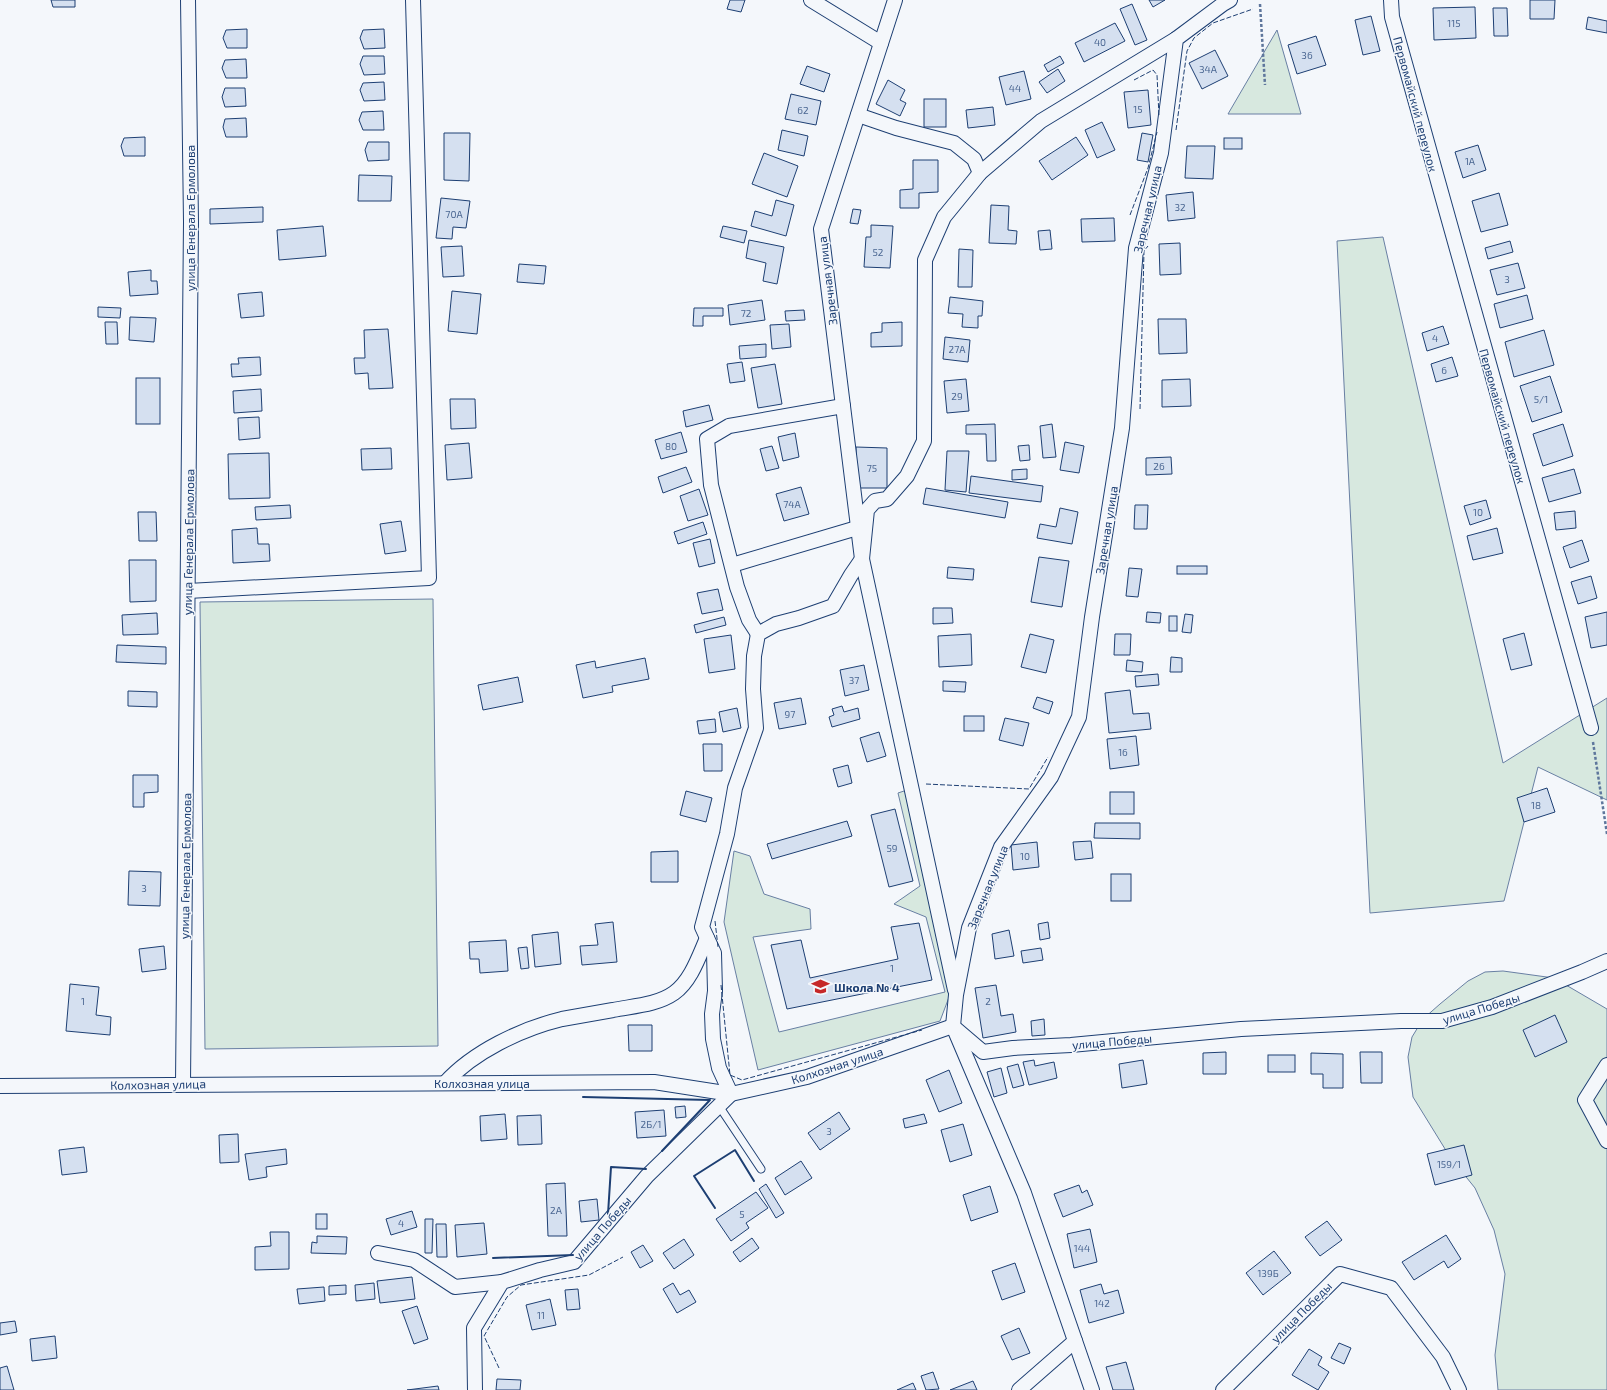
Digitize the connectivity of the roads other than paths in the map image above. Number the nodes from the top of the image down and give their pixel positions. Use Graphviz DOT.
graph roads {
  1 [pos="188,0"];
  2 [pos="413,0"];
  3 [pos="811,0"];
  4 [pos="895,0"];
  5 [pos="1230,0"];
  6 [pos="1391,0"];
  7 [pos="1176,39"];
  8 [pos="881,43"];
  9 [pos="858,115"];
  10 [pos="980,173"];
  11 [pos="842,406"];
  12 [pos="858,528"];
  13 [pos="862,559"];
  14 [pos="732,565"];
  15 [pos="188,591"];
  16 [pos="758,634"];
  17 [pos="1591,728"];
  18 [pos="707,938"];
  19 [pos="1607,961"];
  20 [pos="956,995"];
  21 [pos="953,1026"];
  22 [pos="1607,1065"];
  23 [pos="445,1083"];
  24 [pos="183,1084"];
  25 [pos="0,1086"];
  26 [pos="731,1094"];
  27 [pos="719,1106"];
  28 [pos="1607,1140"];
  29 [pos="761,1169"];
  30 [pos="378,1253"];
  31 [pos="502,1282"];
  32 [pos="1075,1341"];
  33 [pos="475,1390"];
  34 [pos="1019,1390"];
  35 [pos="1092,1390"];
  36 [pos="1223,1390"];
  37 [pos="1459,1390"];
  1 -- 15 [label="street, улица Генерала Ермолова"];
  2 -- 15 [label="street"];
  3 -- 8 [label="street"];
  4 -- 8 [label="street, Заречная улица"];
  5 -- 7 [label="street, Заречная улица"];
  6 -- 17 [label="street, Первомайский переулок"];
  7 -- 10 [label="street, Заречная улица"];
  7 -- 20 [label="street, Заречная улица"];
  8 -- 9 [label="street, Заречная улица"];
  9 -- 10 [label="street"];
  9 -- 11 [label="street, Заречная улица"];
  10 -- 13 [label="street, Заречная улица"];
  11 -- 12 [label="street, Заречная улица"];
  11 -- 14 [label="street"];
  12 -- 13 [label="street, Заречная улица"];
  12 -- 14 [label="street"];
  13 -- 16 [label="street, Заречная улица"];
  13 -- 20 [label="street, Заречная улица"];
  14 -- 16 [label="street"];
  15 -- 24 [label="street, улица Генерала Ермолова"];
  16 -- 18 [label="street"];
  18 -- 23 [label="street"];
  18 -- 26 [label="street"];
  19 -- 21 [label="street, улица Победы"];
  20 -- 21 [label="street, Заречная улица"];
  21 -- 26 [label="street, Колхозная улица"];
  21 -- 32 [label="street"];
  22 -- 28 [label="street"];
  23 -- 24 [label="street, Колхозная улица"];
  23 -- 26 [label="street, Колхозная улица"];
  24 -- 25 [label="street, Колхозная улица"];
  26 -- 27 [label="street, улица Победы"];
  27 -- 29 [label="lane"];
  27 -- 31 [label="street, улица Победы"];
  30 -- 31 [label="street, улица Победы"];
  31 -- 33 [label="street"];
  32 -- 34 [label="street"];
  32 -- 35 [label="street"];
  36 -- 37 [label="street, улица Победы"];
}
